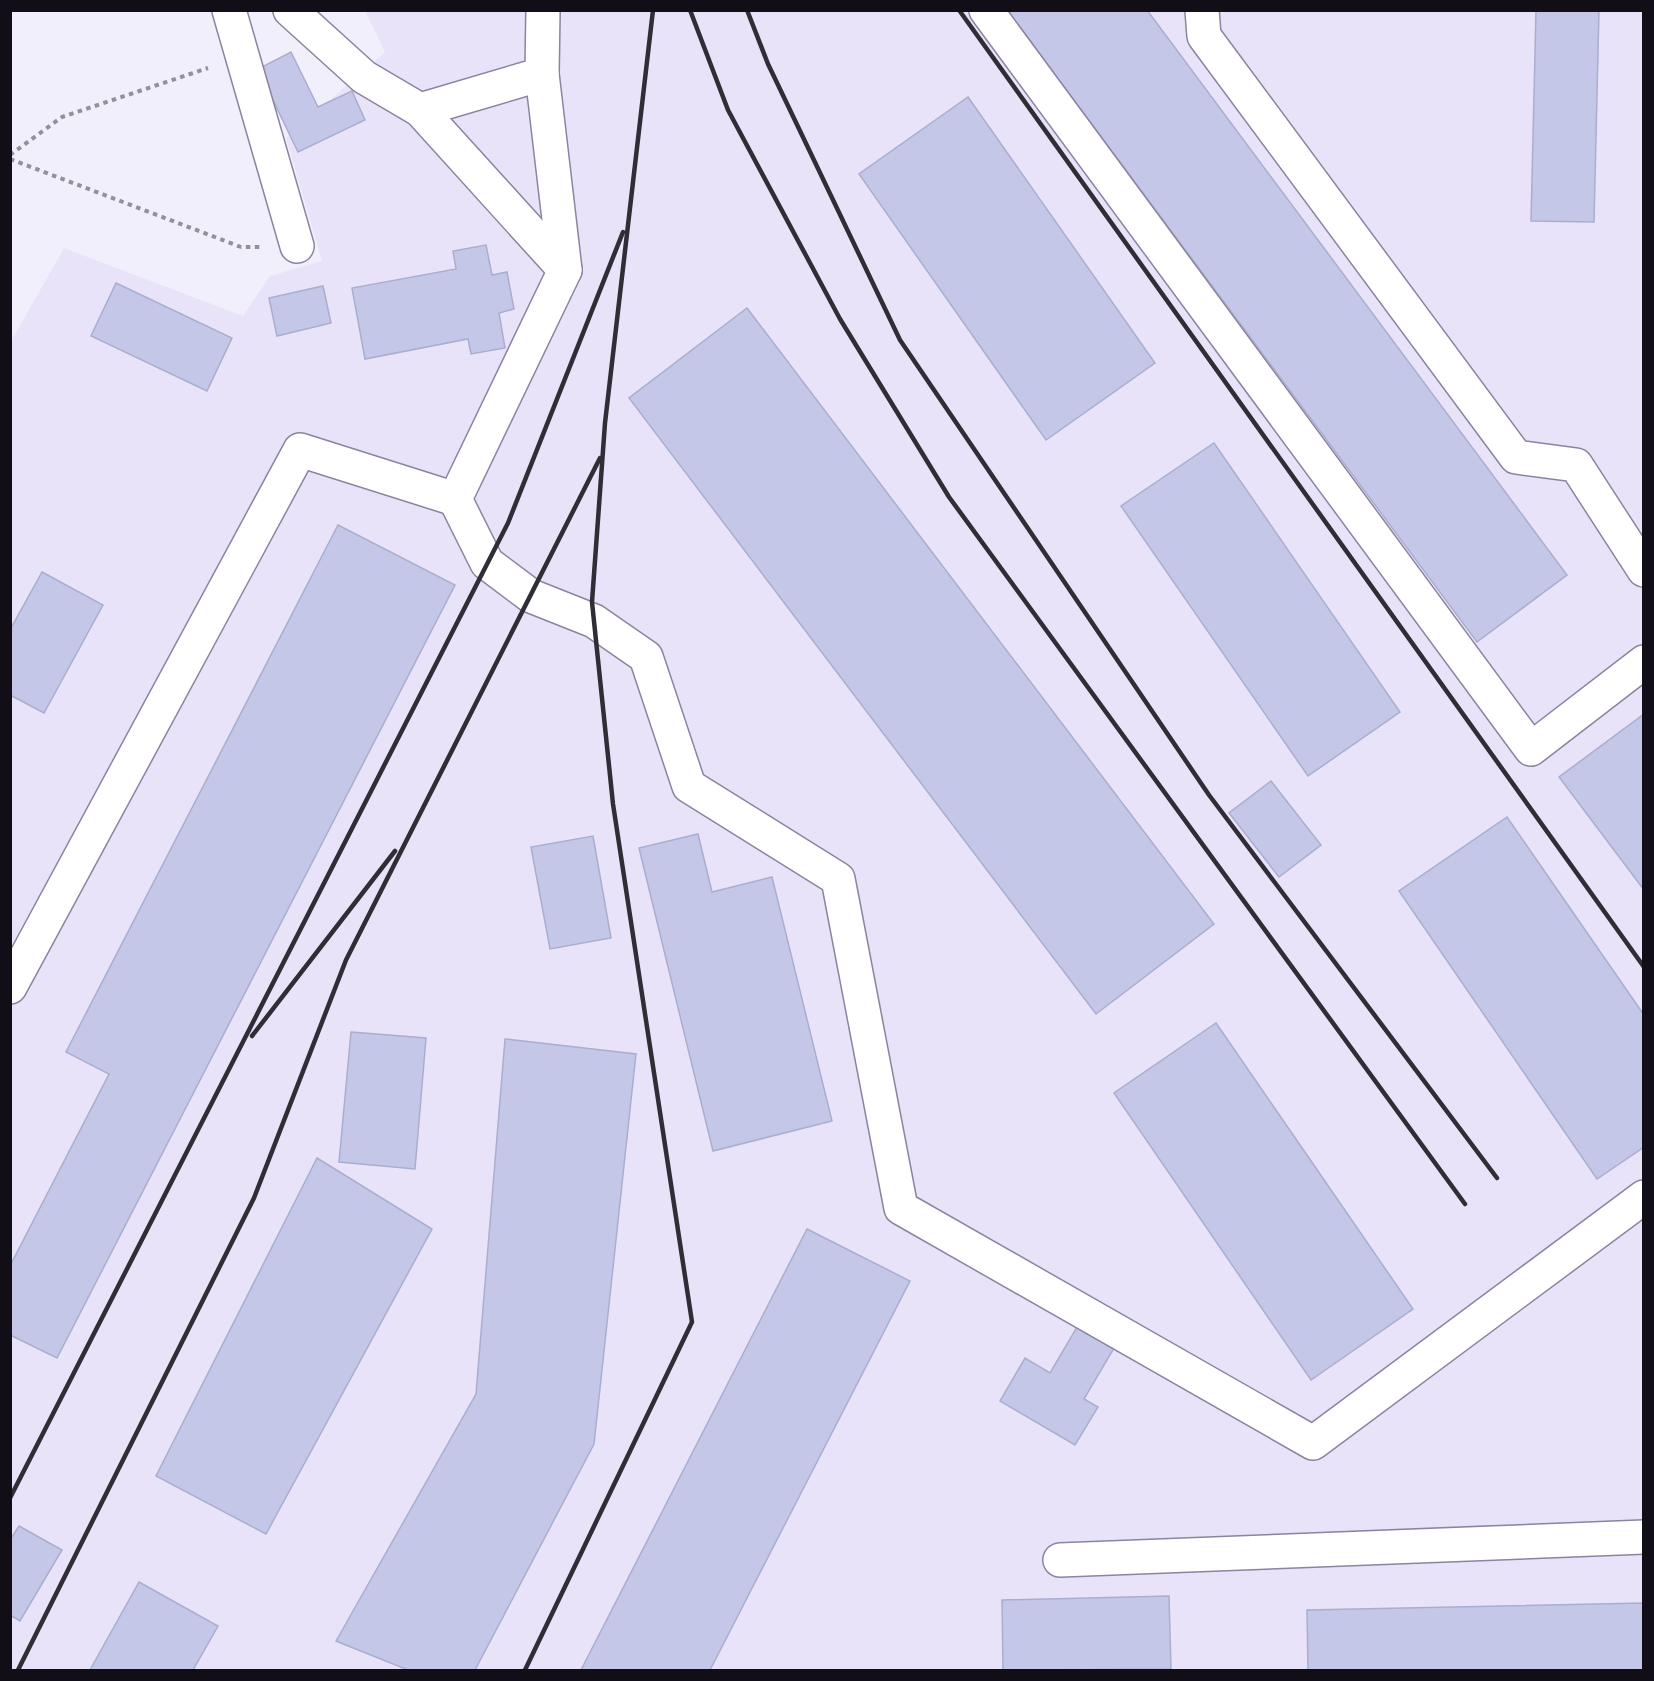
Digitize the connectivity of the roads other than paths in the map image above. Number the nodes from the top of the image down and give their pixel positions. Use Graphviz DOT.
graph roads {
  1 [pos="229,10"];
  2 [pos="290,10"];
  3 [pos="543,10"];
  4 [pos="1202,10"];
  5 [pos="987,11"];
  6 [pos="542,74"];
  7 [pos="420,110"];
  8 [pos="297,246"];
  9 [pos="565,270"];
  10 [pos="455,499"];
  11 [pos="1644,570"];
  12 [pos="1644,662"];
  13 [pos="10,987"];
  14 [pos="1644,1197"];
  15 [pos="1644,1537"];
  16 [pos="1060,1560"];
  1 -- 8 [label="lane"];
  2 -- 7 [label="lane"];
  3 -- 6 [label="lane"];
  4 -- 11 [label="lane"];
  5 -- 12 [label="lane"];
  6 -- 7 [label="lane"];
  6 -- 9 [label="lane"];
  7 -- 9 [label="lane"];
  9 -- 10 [label="lane"];
  10 -- 13 [label="lane"];
  10 -- 14 [label="lane"];
  15 -- 16 [label="lane"];
}
